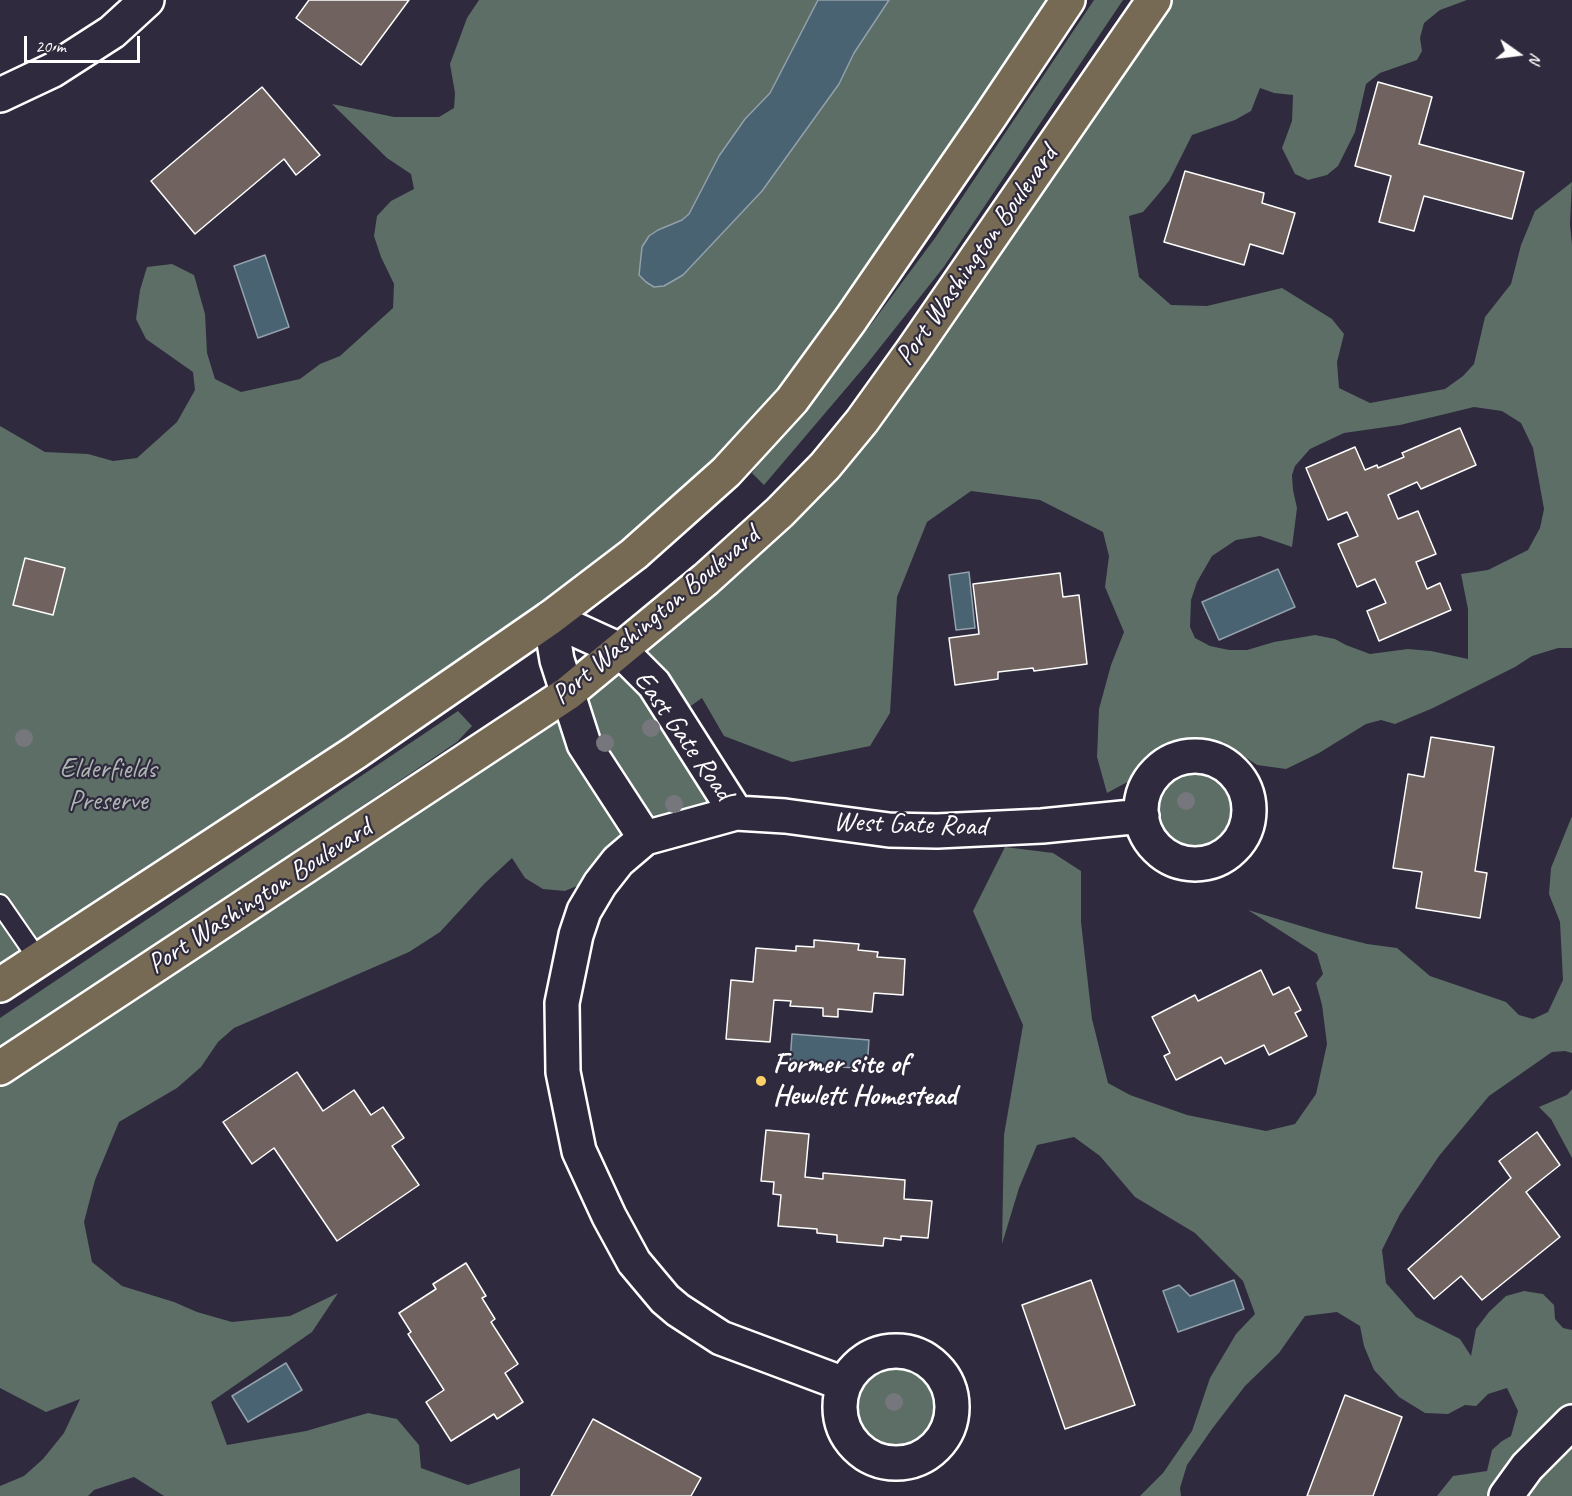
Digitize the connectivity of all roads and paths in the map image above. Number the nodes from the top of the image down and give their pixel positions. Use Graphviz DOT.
graph roads {
  1 [pos="147,0"];
  2 [pos="1068,0"];
  3 [pos="1154,0"];
  4 [pos="0,95"];
  5 [pos="550,618"];
  6 [pos="620,650"];
  7 [pos="568,693"];
  8 [pos="736,813"];
  9 [pos="1142,816"];
  10 [pos="645,838"];
  11 [pos="0,904"];
  12 [pos="38,959"];
  13 [pos="0,985"];
  14 [pos="0,1068"];
  15 [pos="844,1384"];
  16 [pos="1572,1422"];
  17 [pos="1506,1496"];
  1 -- 4 [label="street"];
  2 -- 5 [label="main road"];
  3 -- 6 [label="main road, Port Washington Boulevard"];
  5 -- 6 [label="street, East Gate Road"];
  5 -- 7 [label="street"];
  5 -- 12 [label="main road"];
  6 -- 7 [label="main road, Port Washington Boulevard"];
  6 -- 8 [label="street, East Gate Road"];
  7 -- 10 [label="street"];
  7 -- 14 [label="main road, Port Washington Boulevard"];
  8 -- 9 [label="street, West Gate Road"];
  8 -- 10 [label="street, West Gate Road"];
  10 -- 15 [label="street"];
  11 -- 12 [label="lane"];
  12 -- 13 [label="main road"];
  16 -- 17 [label="street"];
}
